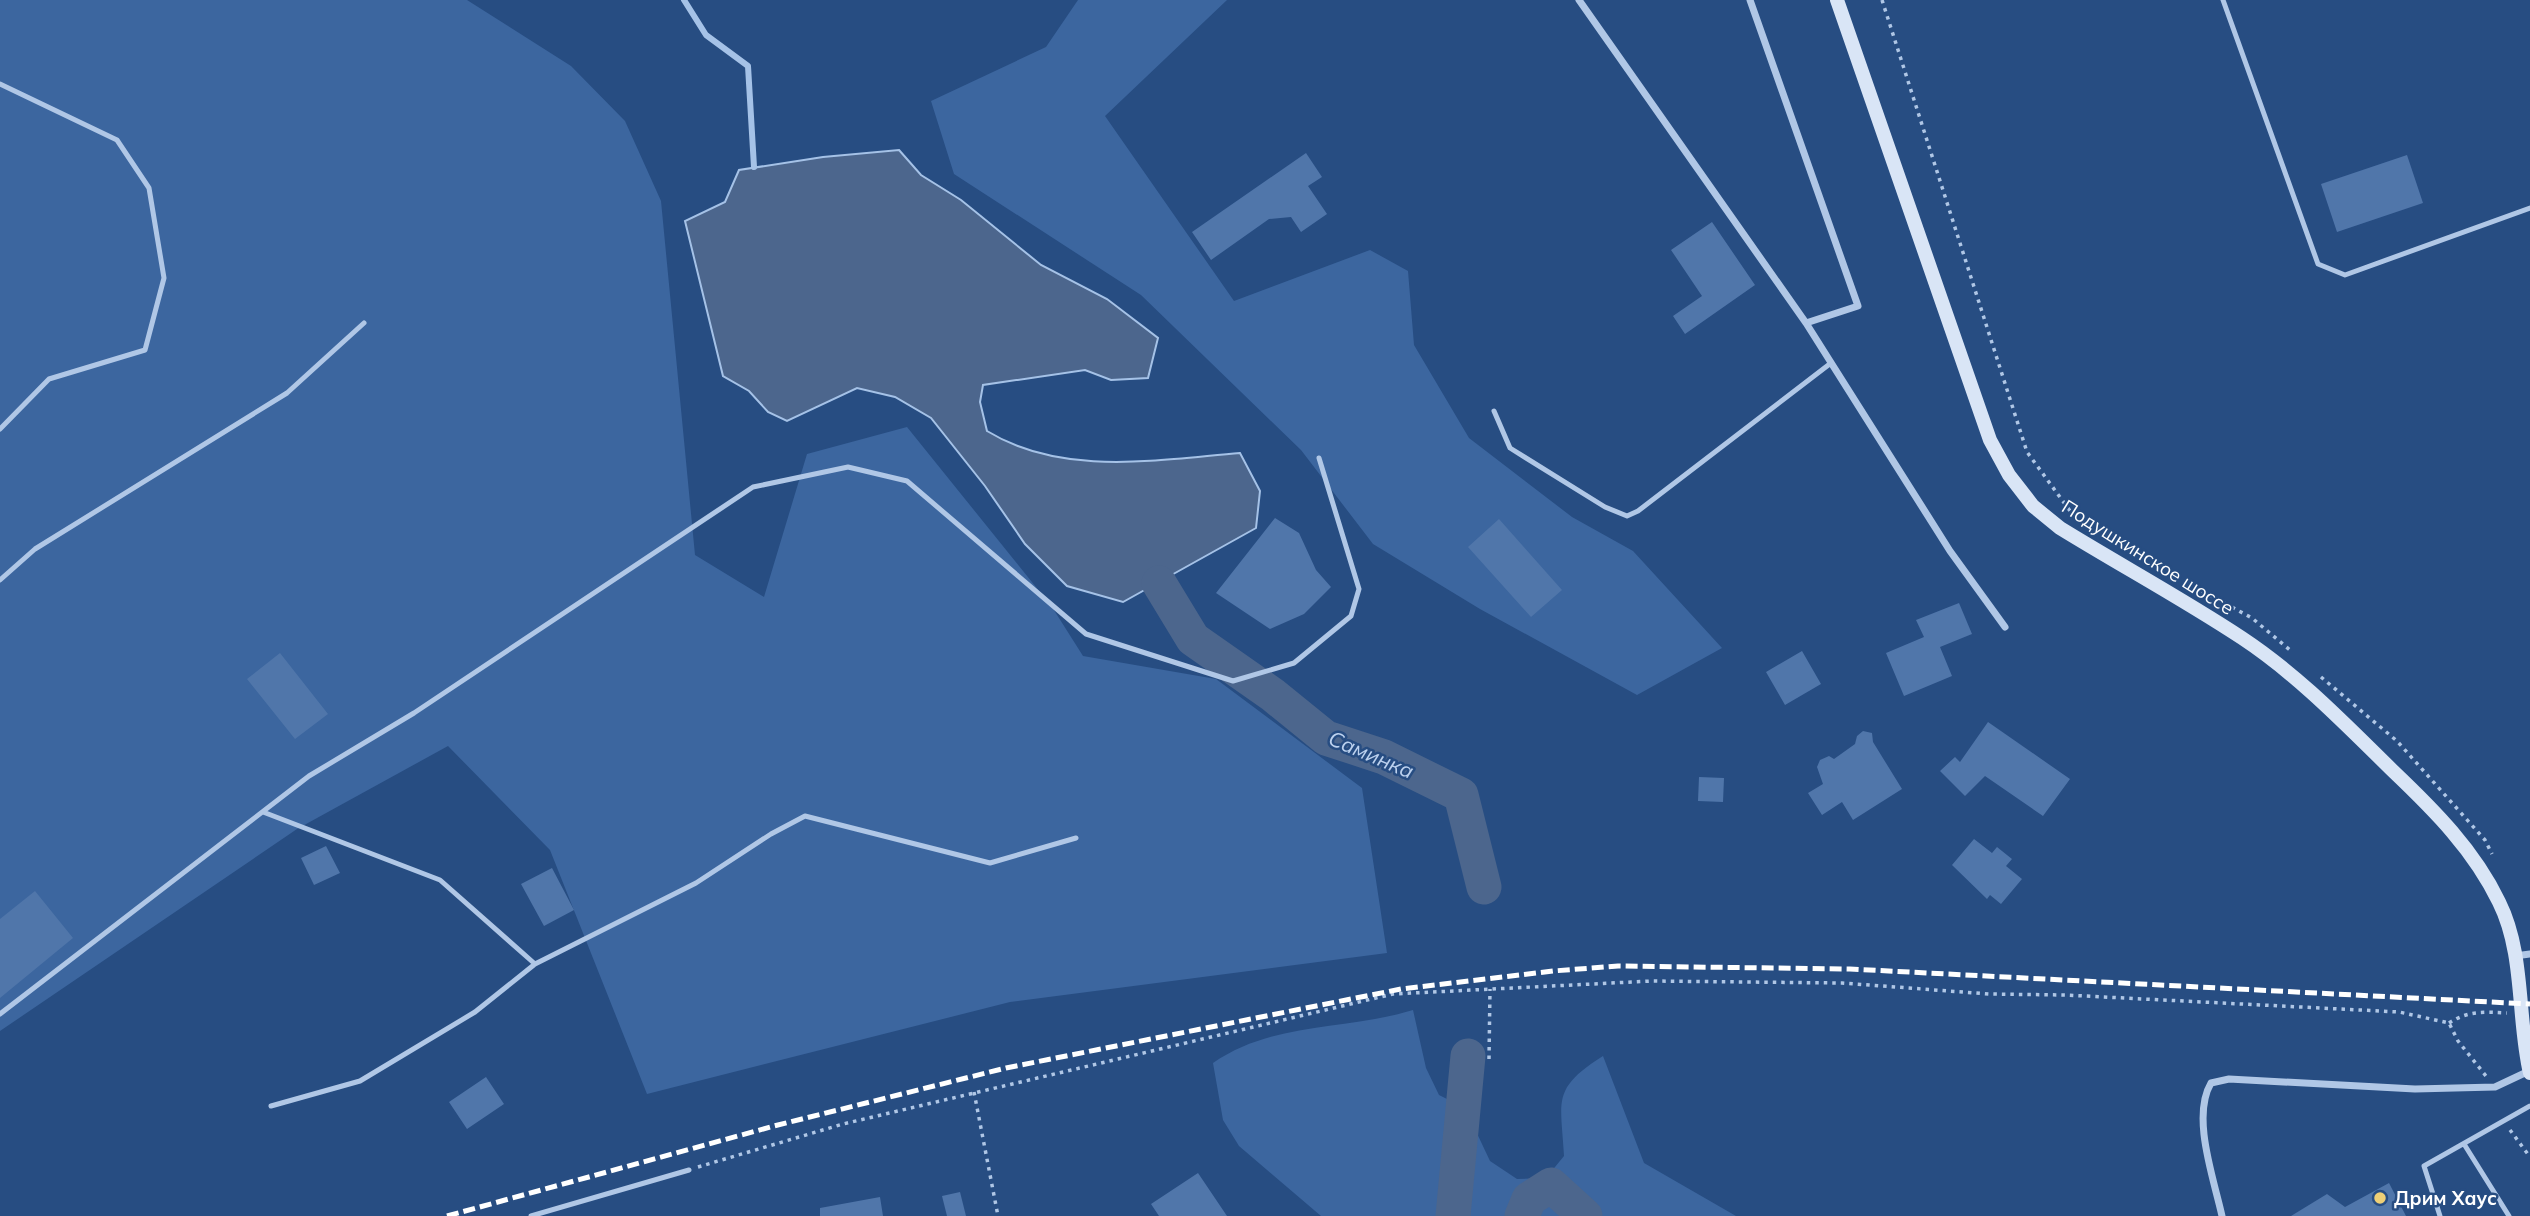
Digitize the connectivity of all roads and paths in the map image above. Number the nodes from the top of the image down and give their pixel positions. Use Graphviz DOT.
graph roads {
  1 [pos="1579,0"];
  2 [pos="1750,0"];
  3 [pos="1837,0"];
  4 [pos="1882,0"];
  5 [pos="2223,0"];
  6 [pos="0,84"];
  7 [pos="2530,208"];
  8 [pos="364,323"];
  9 [pos="1806,323"];
  10 [pos="1832,363"];
  11 [pos="1494,411"];
  12 [pos="0,429"];
  13 [pos="1319,458"];
  14 [pos="2080,526"];
  15 [pos="0,580"];
  16 [pos="2191,585"];
  17 [pos="2005,627"];
  18 [pos="2294,653"];
  19 [pos="2314,671"];
  20 [pos="263,812"];
  21 [pos="1076,838"];
  22 [pos="2496,862"];
  23 [pos="2523,955"];
  24 [pos="535,964"];
  25 [pos="1490,989"];
  26 [pos="2520,1013"];
  27 [pos="0,1014"];
  28 [pos="2449,1023"];
  29 [pos="1489,1059"];
  30 [pos="2530,1072"];
  31 [pos="2495,1087"];
  32 [pos="974,1092"];
  33 [pos="271,1106"];
  34 [pos="2530,1106"];
  35 [pos="2504,1121"];
  36 [pos="2464,1144"];
  37 [pos="2530,1157"];
  38 [pos="689,1170"];
  39 [pos="531,1216"];
  40 [pos="998,1216"];
  41 [pos="2222,1216"];
  42 [pos="2440,1216"];
  43 [pos="2509,1216"];
  1 -- 9 [label="street"];
  2 -- 9 [label="street"];
  3 -- 23 [label="main road, Подушкинское шоссе"];
  4 -- 14 [label="path"];
  5 -- 7 [label="lane"];
  6 -- 12 [label="lane"];
  8 -- 15 [label="lane"];
  9 -- 10 [label="street"];
  10 -- 11 [label="lane"];
  10 -- 17 [label="street"];
  13 -- 20 [label="lane"];
  16 -- 18 [label="path"];
  19 -- 22 [label="path"];
  20 -- 24 [label="lane"];
  20 -- 27 [label="lane"];
  21 -- 24 [label="lane"];
  23 -- 26 [label="main road, Подушкинское шоссе"];
  24 -- 33 [label="lane"];
  25 -- 28 [label="path"];
  25 -- 29 [label="path"];
  25 -- 32 [label="path"];
  26 -- 28 [label="path"];
  26 -- 30 [label="main road, Подушкинское шоссе"];
  28 -- 31 [label="path"];
  30 -- 31 [label="street"];
  31 -- 41 [label="street"];
  32 -- 38 [label="path"];
  32 -- 40 [label="path"];
  34 -- 35 [label="lane"];
  35 -- 36 [label="lane"];
  35 -- 37 [label="path"];
  36 -- 42 [label="lane"];
  36 -- 43 [label="lane"];
  38 -- 39 [label="lane"];
}
